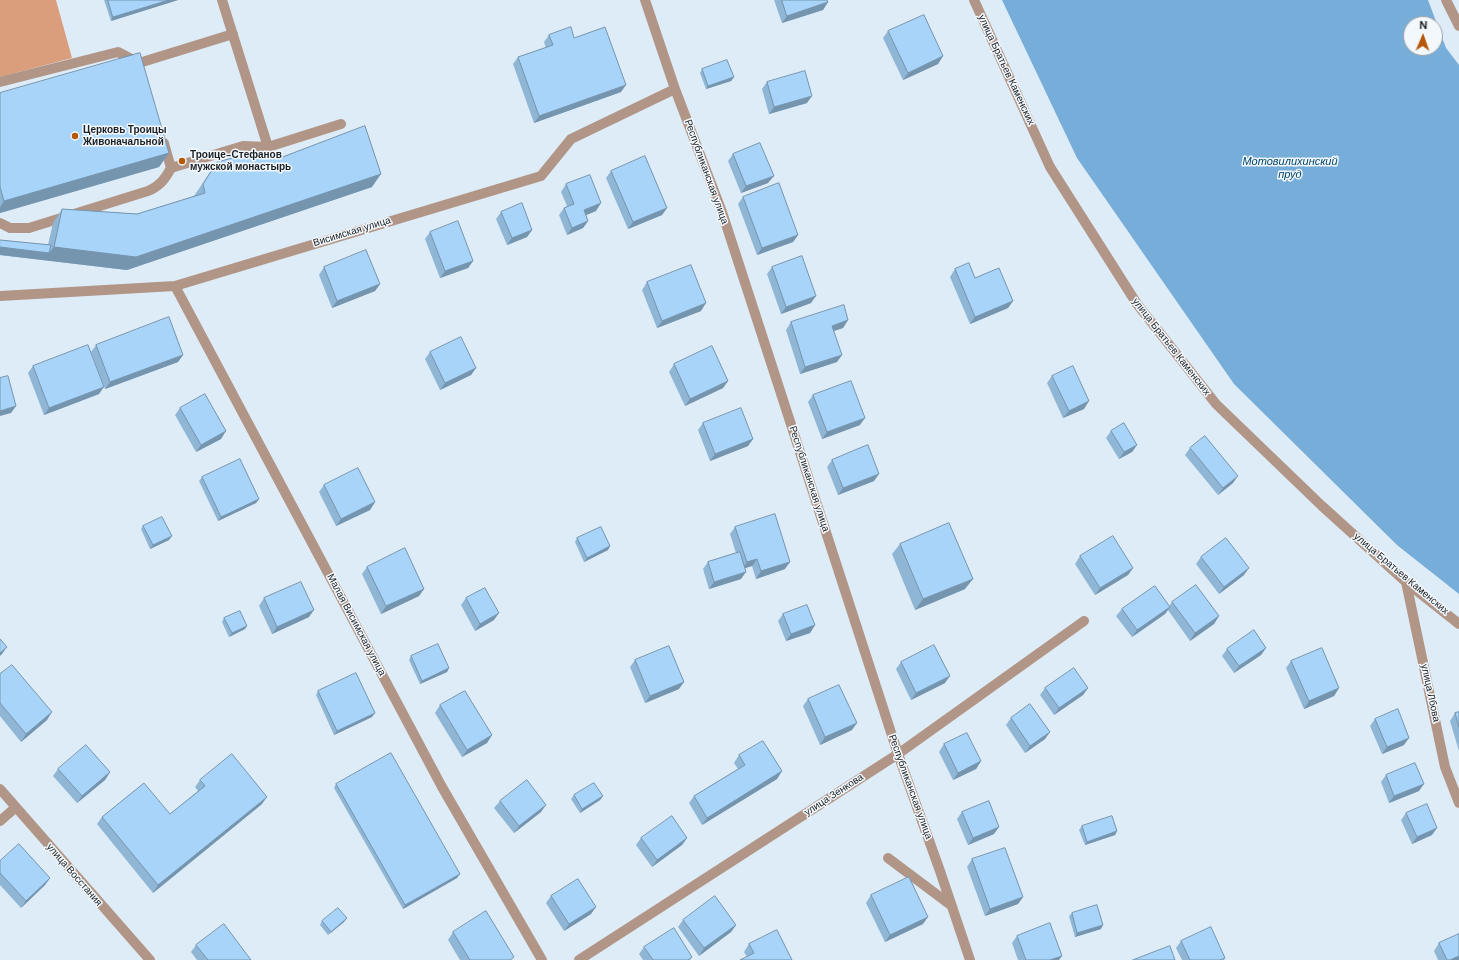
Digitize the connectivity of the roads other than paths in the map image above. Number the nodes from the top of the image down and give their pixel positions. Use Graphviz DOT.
graph roads {
  1 [pos="222,0"];
  2 [pos="645,0"];
  3 [pos="974,0"];
  4 [pos="1446,0"];
  5 [pos="1459,26"];
  6 [pos="233,34"];
  7 [pos="0,82"];
  8 [pos="675,89"];
  9 [pos="341,124"];
  10 [pos="160,130"];
  11 [pos="268,147"];
  12 [pos="171,168"];
  13 [pos="0,223"];
  14 [pos="175,286"];
  15 [pos="0,296"];
  16 [pos="1406,582"];
  17 [pos="1084,621"];
  18 [pos="1459,624"];
  19 [pos="898,754"];
  20 [pos="0,789"];
  21 [pos="1459,803"];
  22 [pos="15,808"];
  23 [pos="0,821"];
  24 [pos="888,858"];
  25 [pos="952,906"];
  26 [pos="150,960"];
  27 [pos="542,960"];
  28 [pos="579,960"];
  29 [pos="970,960"];
  1 -- 6 [label="street"];
  2 -- 8 [label="street, Республиканская улица"];
  3 -- 16 [label="street, улица Братьев Каменских"];
  4 -- 5 [label="street"];
  6 -- 7 [label="street"];
  6 -- 11 [label="street"];
  8 -- 14 [label="street, Висимская улица"];
  8 -- 19 [label="street, Республиканская улица"];
  9 -- 11 [label="street"];
  10 -- 12 [label="street"];
  11 -- 12 [label="street"];
  12 -- 13 [label="street"];
  14 -- 15 [label="street, Висимская улица"];
  14 -- 27 [label="street, Малая Висимская улица"];
  16 -- 18 [label="street, улица Братьев Каменских"];
  16 -- 21 [label="street, улица Лбова"];
  17 -- 19 [label="street, улица Зенкова"];
  19 -- 25 [label="street, Республиканская улица"];
  19 -- 28 [label="street, улица Зенкова"];
  20 -- 22 [label="street, улица Восстания"];
  22 -- 23 [label="street"];
  22 -- 26 [label="street, улица Восстания"];
  24 -- 25 [label="street"];
  25 -- 29 [label="street, Республиканская улица"];
}
